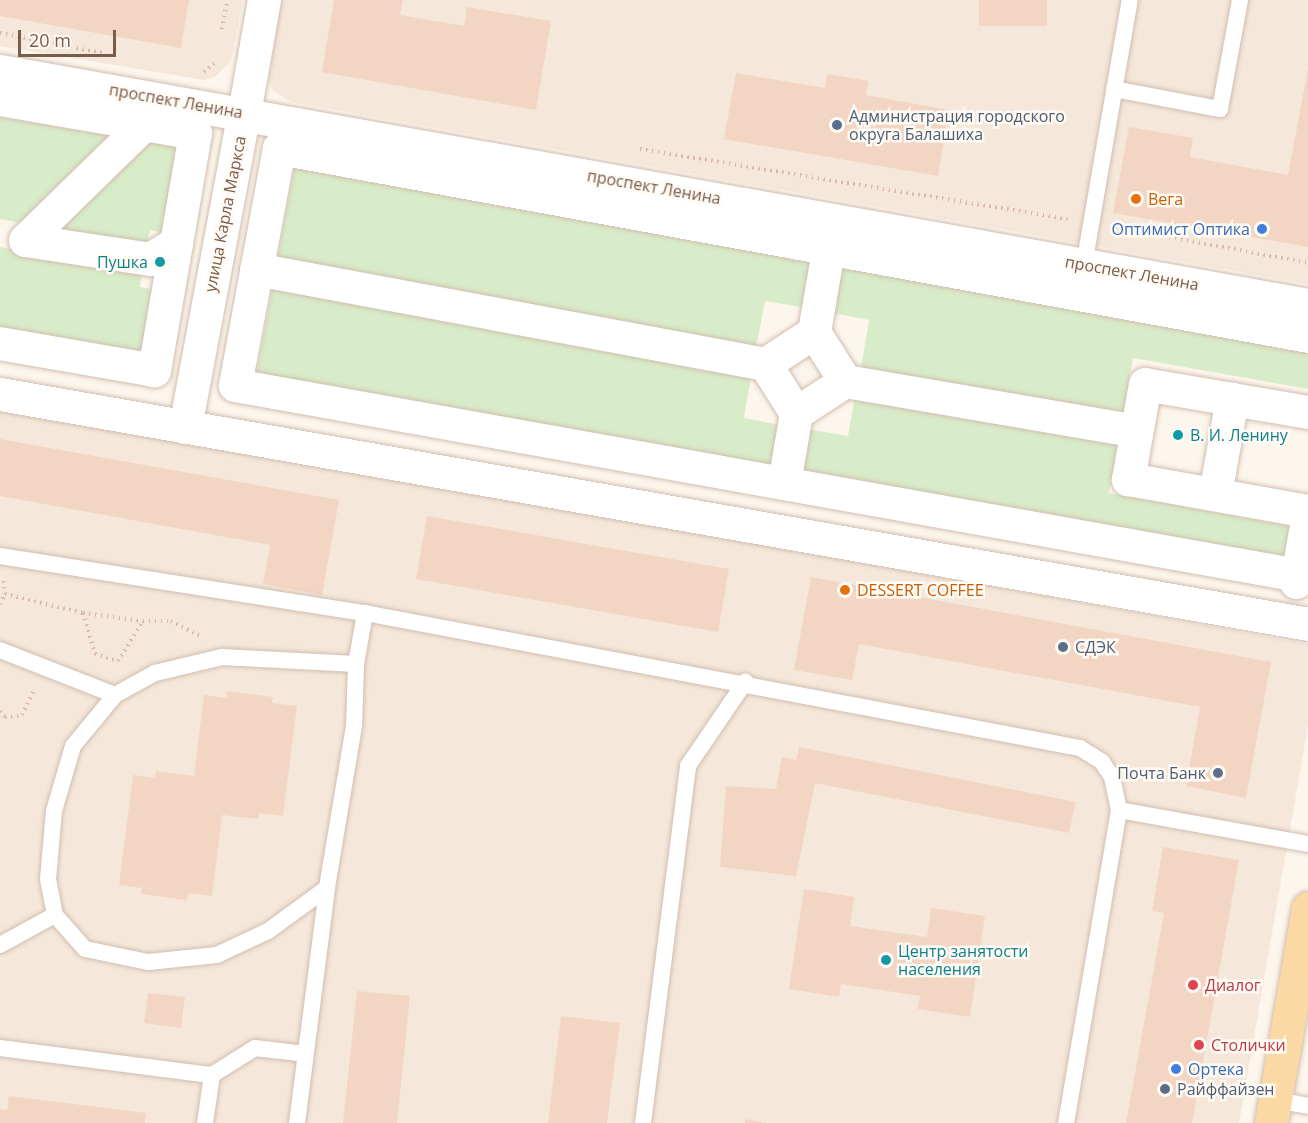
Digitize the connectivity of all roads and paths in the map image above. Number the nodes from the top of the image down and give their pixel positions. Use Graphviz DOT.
graph roads {
  1 [pos="227,0"];
  2 [pos="264,0"];
  3 [pos="1130,0"];
  4 [pos="1240,0"];
  5 [pos="222,31"];
  6 [pos="0,33"];
  7 [pos="219,52"];
  8 [pos="114,55"];
  9 [pos="194,70"];
  10 [pos="0,71"];
  11 [pos="1114,89"];
  12 [pos="0,99"];
  13 [pos="244,113"];
  14 [pos="144,124"];
  15 [pos="632,148"];
  16 [pos="1091,223"];
  17 [pos="12,238"];
  18 [pos="828,250"];
  19 [pos="165,262"];
  20 [pos="1308,263"];
  21 [pos="1084,265"];
  22 [pos="256,268"];
  23 [pos="1308,305"];
  24 [pos="814,332"];
  25 [pos="1308,336"];
  26 [pos="0,343"];
  27 [pos="765,364"];
  28 [pos="845,381"];
  29 [pos="0,394"];
  30 [pos="1232,399"];
  31 [pos="796,412"];
  32 [pos="1308,412"];
  33 [pos="185,428"];
  34 [pos="1136,431"];
  35 [pos="784,483"];
  36 [pos="1215,494"];
  37 [pos="1308,512"];
  38 [pos="1,556"];
  39 [pos="1300,575"];
  40 [pos="5,594"];
  41 [pos="0,604"];
  42 [pos="83,613"];
  43 [pos="365,613"];
  44 [pos="143,621"];
  45 [pos="1308,624"];
  46 [pos="0,650"];
  47 [pos="222,657"];
  48 [pos="356,664"];
  49 [pos="45,668"];
  50 [pos="746,682"];
  51 [pos="116,695"];
  52 [pos="0,711"];
  53 [pos="1119,810"];
  54 [pos="1308,844"];
  55 [pos="327,888"];
  56 [pos="1308,908"];
  57 [pos="55,915"];
  58 [pos="0,945"];
  59 [pos="0,1048"];
  60 [pos="305,1054"];
  61 [pos="212,1075"];
  62 [pos="1308,1106"];
  63 [pos="1273,1112"];
  64 [pos="205,1123"];
  65 [pos="297,1123"];
  66 [pos="643,1123"];
  67 [pos="1066,1123"];
  1 -- 5 [label="path"];
  2 -- 13 [label="street, улица Карла Маркса"];
  3 -- 11 [label="lane"];
  4 -- 11 [label="lane"];
  6 -- 8 [label="path"];
  7 -- 9 [label="path"];
  10 -- 13 [label="street, проспект Ленина"];
  11 -- 16 [label="lane"];
  12 -- 14 [label="street"];
  13 -- 21 [label="street, проспект Ленина"];
  13 -- 33 [label="street, улица Карла Маркса"];
  14 -- 17 [label="street"];
  14 -- 19 [label="street"];
  15 -- 16 [label="path"];
  16 -- 20 [label="path"];
  16 -- 21 [label="lane"];
  17 -- 19 [label="street"];
  18 -- 22 [label="street"];
  18 -- 24 [label="street"];
  18 -- 25 [label="street"];
  19 -- 26 [label="street"];
  21 -- 23 [label="street, проспект Ленина"];
  22 -- 27 [label="street"];
  22 -- 35 [label="street"];
  24 -- 27 [label="street"];
  24 -- 28 [label="street"];
  27 -- 31 [label="street"];
  28 -- 31 [label="street"];
  28 -- 34 [label="street"];
  29 -- 33 [label="street"];
  30 -- 32 [label="street"];
  30 -- 34 [label="street"];
  30 -- 36 [label="street"];
  31 -- 35 [label="street"];
  33 -- 45 [label="street"];
  34 -- 36 [label="street"];
  35 -- 39 [label="street"];
  36 -- 37 [label="street"];
  37 -- 39 [label="street"];
  38 -- 40 [label="path"];
  38 -- 43 [label="lane"];
  40 -- 41 [label="path"];
  40 -- 42 [label="path"];
  42 -- 44 [label="path"];
  42 -- 44 [label="path"];
  43 -- 48 [label="lane"];
  43 -- 50 [label="lane"];
  44 -- 47 [label="path"];
  46 -- 49 [label="lane"];
  47 -- 48 [label="lane"];
  47 -- 51 [label="lane"];
  48 -- 55 [label="lane"];
  49 -- 51 [label="lane"];
  49 -- 52 [label="path"];
  50 -- 53 [label="lane"];
  50 -- 66 [label="lane"];
  51 -- 57 [label="lane"];
  53 -- 54 [label="lane"];
  53 -- 67 [label="lane"];
  55 -- 57 [label="lane"];
  55 -- 60 [label="lane"];
  56 -- 63 [label="main road"];
  57 -- 58 [label="lane"];
  59 -- 61 [label="lane"];
  60 -- 61 [label="lane"];
  60 -- 65 [label="lane"];
  61 -- 64 [label="lane"];
  62 -- 63 [label="lane"];
}
